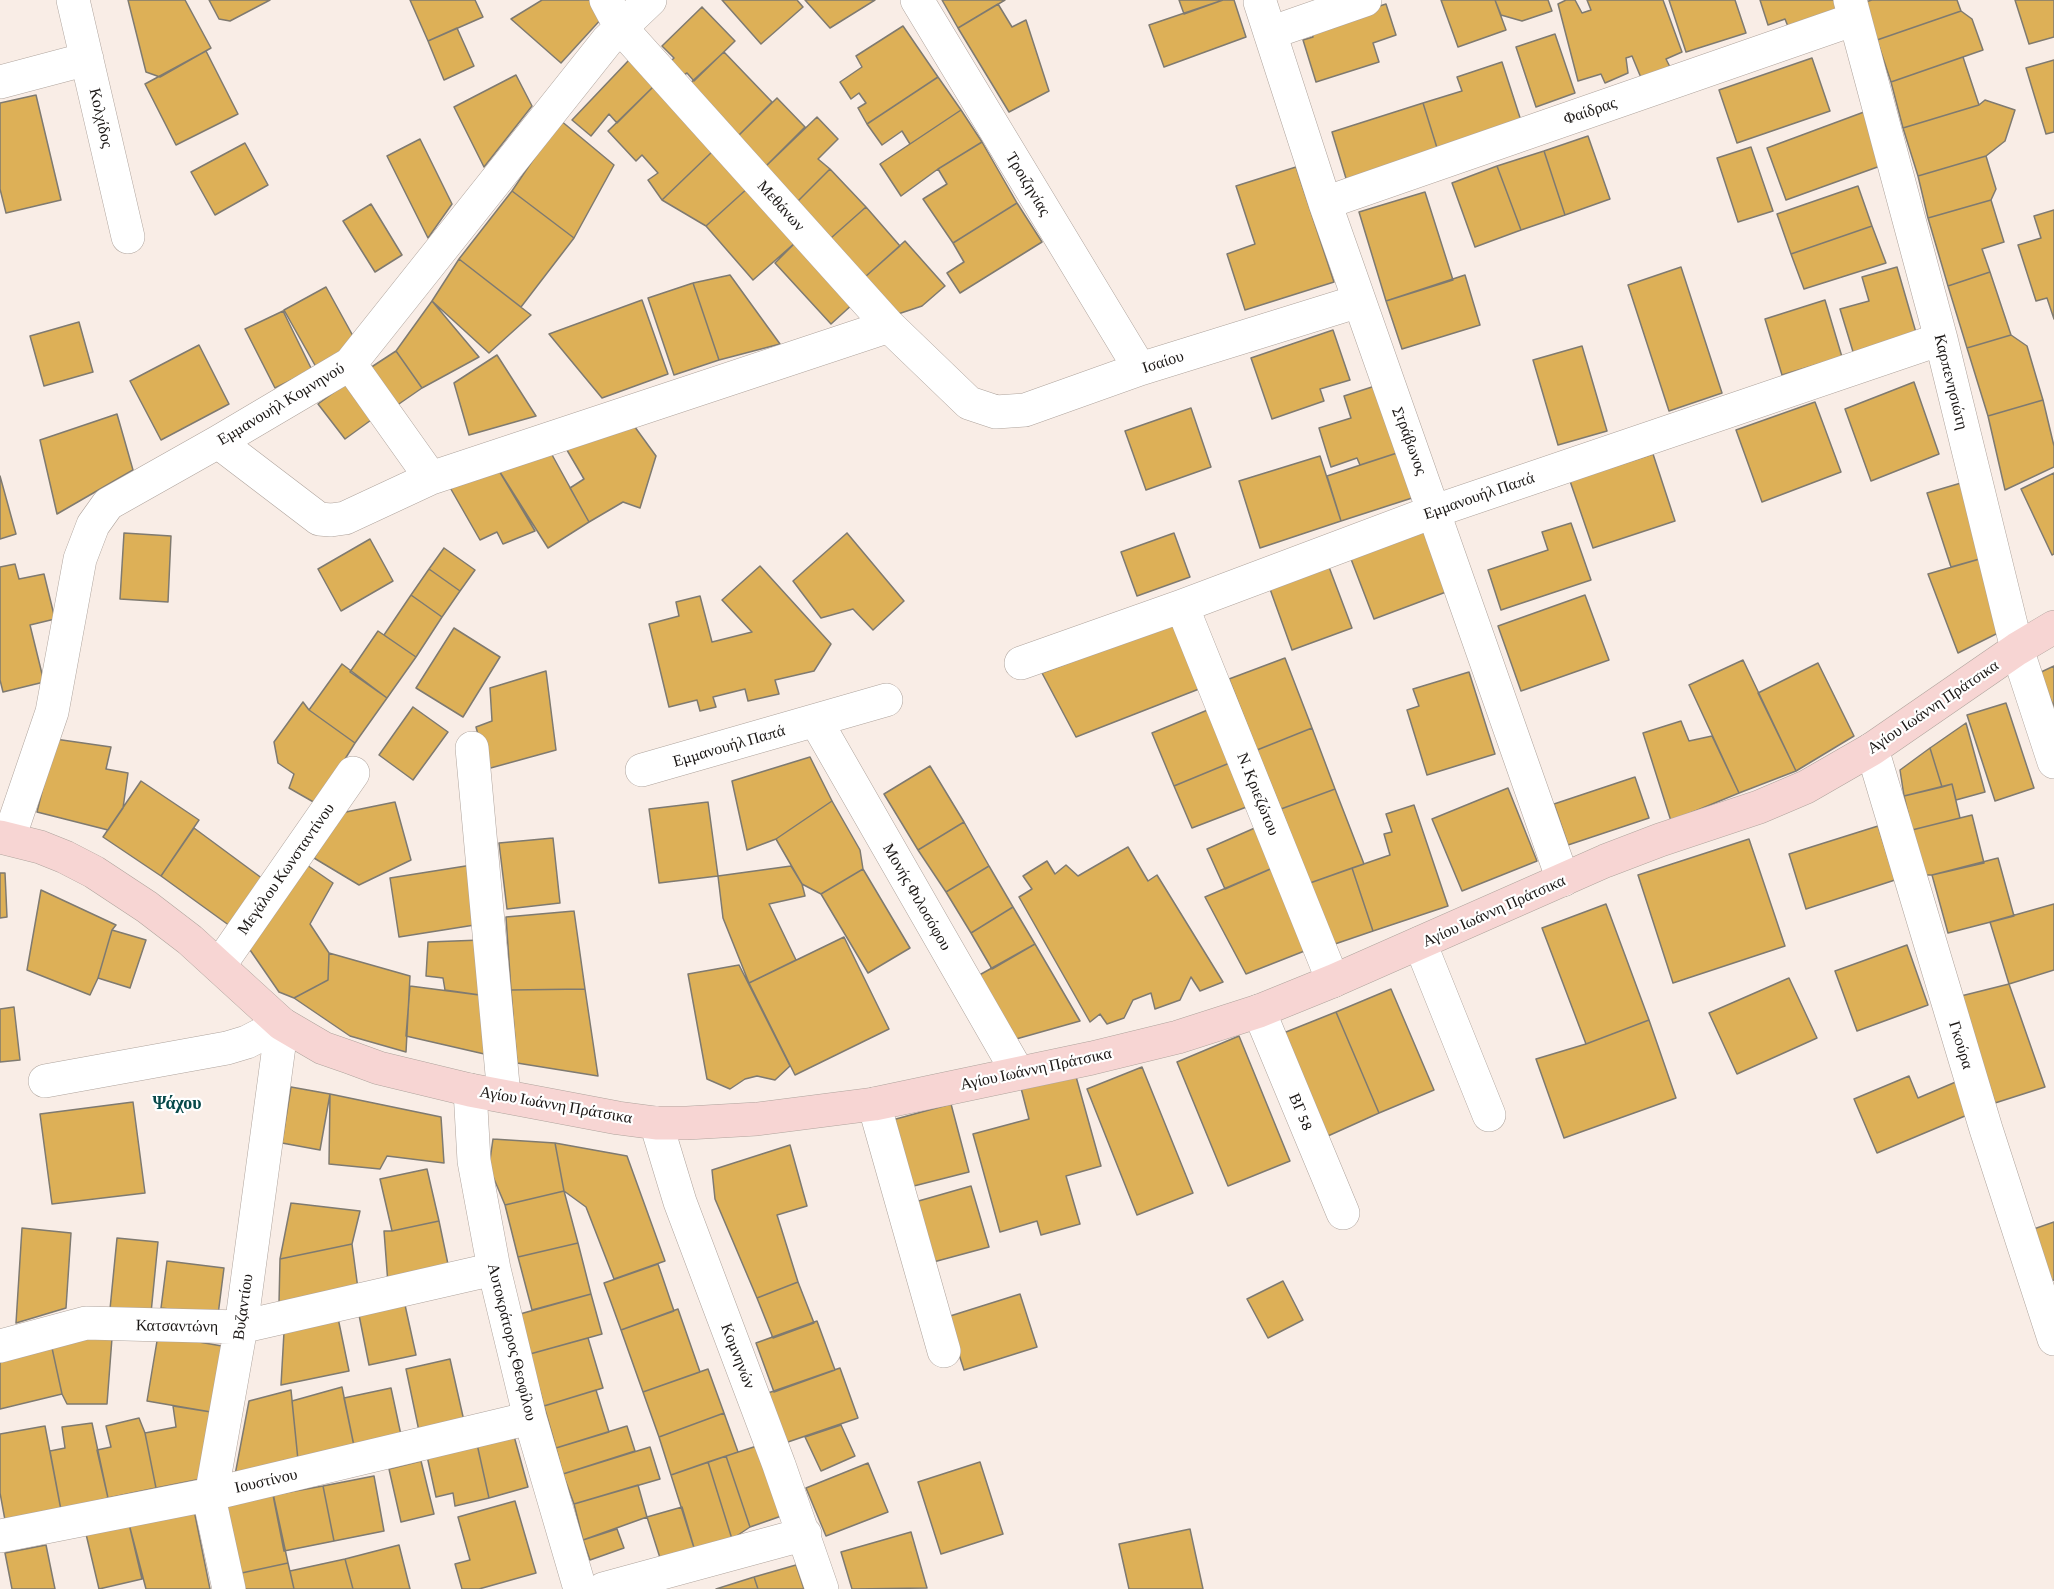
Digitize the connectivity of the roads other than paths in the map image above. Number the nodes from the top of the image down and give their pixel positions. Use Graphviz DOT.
graph roads {
  1 [pos="73,0"];
  2 [pos="606,0"];
  3 [pos="650,0"];
  4 [pos="917,0"];
  5 [pos="1365,0"];
  6 [pos="1260,2"];
  7 [pos="1852,10"];
  8 [pos="621,28"];
  9 [pos="1270,33"];
  10 [pos="87,59"];
  11 [pos="0,82"];
  12 [pos="1325,203"];
  13 [pos="128,237"];
  14 [pos="1359,301"];
  15 [pos="889,326"];
  16 [pos="1941,339"];
  17 [pos="350,364"];
  18 [pos="1140,369"];
  19 [pos="969,403"];
  20 [pos="218,442"];
  21 [pos="431,478"];
  22 [pos="1435,511"];
  23 [pos="1182,606"];
  24 [pos="2054,627"];
  25 [pos="2017,649"];
  26 [pos="1021,663"];
  27 [pos="886,700"];
  28 [pos="816,721"];
  29 [pos="472,748"];
  30 [pos="1872,749"];
  31 [pos="2054,762"];
  32 [pos="642,770"];
  33 [pos="353,773"];
  34 [pos="4,837"];
  35 [pos="1563,880"];
  36 [pos="1420,943"];
  37 [pos="219,966"];
  38 [pos="1333,981"];
  39 [pos="1259,1011"];
  40 [pos="282,1024"];
  41 [pos="1018,1073"];
  42 [pos="45,1081"];
  43 [pos="470,1090"];
  44 [pos="504,1096"];
  45 [pos="874,1104"];
  46 [pos="1489,1115"];
  47 [pos="656,1123"];
  48 [pos="1343,1213"];
  49 [pos="494,1269"];
  50 [pos="241,1327"];
  51 [pos="2054,1339"];
  52 [pos="0,1346"];
  53 [pos="944,1351"];
  54 [pos="531,1418"];
  55 [pos="212,1494"];
  56 [pos="805,1534"];
  57 [pos="0,1536"];
  58 [pos="229,1589"];
  59 [pos="580,1589"];
  60 [pos="603,1589"];
  61 [pos="822,1589"];
  1 -- 10 [label="street, Κολχίδος"];
  2 -- 8 [label="street, Μεθάνων"];
  3 -- 8 [label="street, Εμμανουήλ Κομνηνού"];
  4 -- 18 [label="street, Τροιζηνίας"];
  5 -- 9 [label="street"];
  6 -- 9 [label="street, Στράβωνος"];
  7 -- 12 [label="street, Φαίδρας"];
  7 -- 16 [label="street, Καρπενησιώτη"];
  8 -- 15 [label="street, Μεθάνων"];
  8 -- 17 [label="street, Εμμανουήλ Κομνηνού"];
  9 -- 12 [label="street, Στράβωνος"];
  10 -- 11 [label="street"];
  10 -- 13 [label="street, Κολχίδος"];
  12 -- 14 [label="street, Στράβωνος"];
  14 -- 18 [label="street, Ισαίου"];
  14 -- 22 [label="street, Στράβωνος"];
  15 -- 19 [label="street, Μεθάνων"];
  15 -- 21 [label="street"];
  16 -- 22 [label="street, Εμμανουήλ Παπά"];
  16 -- 25 [label="street, Καρπενησιώτη"];
  17 -- 20 [label="street, Εμμανουήλ Κομνηνού"];
  17 -- 21 [label="street"];
  18 -- 19 [label="street, Ισαίου"];
  20 -- 21 [label="street"];
  20 -- 34 [label="street, Εμμανουήλ Κομνηνού"];
  22 -- 23 [label="street, Εμμανουήλ Παπά"];
  22 -- 35 [label="street, Στράβωνος"];
  23 -- 26 [label="street, Εμμανουήλ Παπά"];
  23 -- 38 [label="street, Ν. Κριεζώτου"];
  24 -- 25 [label="main road, Αγίου Ιωάννη Πράτσικα"];
  25 -- 30 [label="main road, Αγίου Ιωάννη Πράτσικα"];
  25 -- 31 [label="street, Καρπενησιώτη"];
  27 -- 28 [label="street, Εμμανουήλ Παπά"];
  28 -- 32 [label="street, Εμμανουήλ Παπά"];
  28 -- 41 [label="street, Μονής Φιλοσόφου"];
  29 -- 44 [label="street"];
  30 -- 35 [label="main road, Αγίου Ιωάννη Πράτσικα"];
  30 -- 51 [label="street, Γκούρα"];
  33 -- 37 [label="street, Μεγάλου Κωνσταντίνου"];
  34 -- 37 [label="main road, Αγίου Ιωάννη Πράτσικα"];
  35 -- 36 [label="main road, Αγίου Ιωάννη Πράτσικα"];
  36 -- 38 [label="main road, Αγίου Ιωάννη Πράτσικα"];
  36 -- 46 [label="street"];
  37 -- 40 [label="main road, Αγίου Ιωάννη Πράτσικα"];
  38 -- 39 [label="main road, Αγίου Ιωάννη Πράτσικα"];
  39 -- 41 [label="main road, Αγίου Ιωάννη Πράτσικα"];
  39 -- 48 [label="street, ΒΓ 58"];
  40 -- 42 [label="street"];
  40 -- 43 [label="main road, Αγίου Ιωάννη Πράτσικα"];
  40 -- 50 [label="street, Βυζαντίου"];
  41 -- 45 [label="main road, Αγίου Ιωάννη Πράτσικα"];
  43 -- 44 [label="main road, Αγίου Ιωάννη Πράτσικα"];
  43 -- 49 [label="street, Αυτοκράτορος Θεοφίλου"];
  44 -- 47 [label="main road, Αγίου Ιωάννη Πράτσικα"];
  45 -- 47 [label="main road, Αγίου Ιωάννη Πράτσικα"];
  45 -- 53 [label="street"];
  47 -- 56 [label="street, Κομνηνών"];
  49 -- 50 [label="street, Κατσαντώνη"];
  49 -- 54 [label="street, Αυτοκράτορος Θεοφίλου"];
  50 -- 52 [label="street, Κατσαντώνη"];
  50 -- 55 [label="street, Βυζαντίου"];
  54 -- 55 [label="street, Ιουστίνου"];
  54 -- 59 [label="street, Αυτοκράτορος Θεοφίλου"];
  55 -- 57 [label="street, Ιουστίνου"];
  55 -- 58 [label="street, Βυζαντίου"];
  56 -- 60 [label="street"];
  56 -- 61 [label="street, Κομνηνών"];
}
